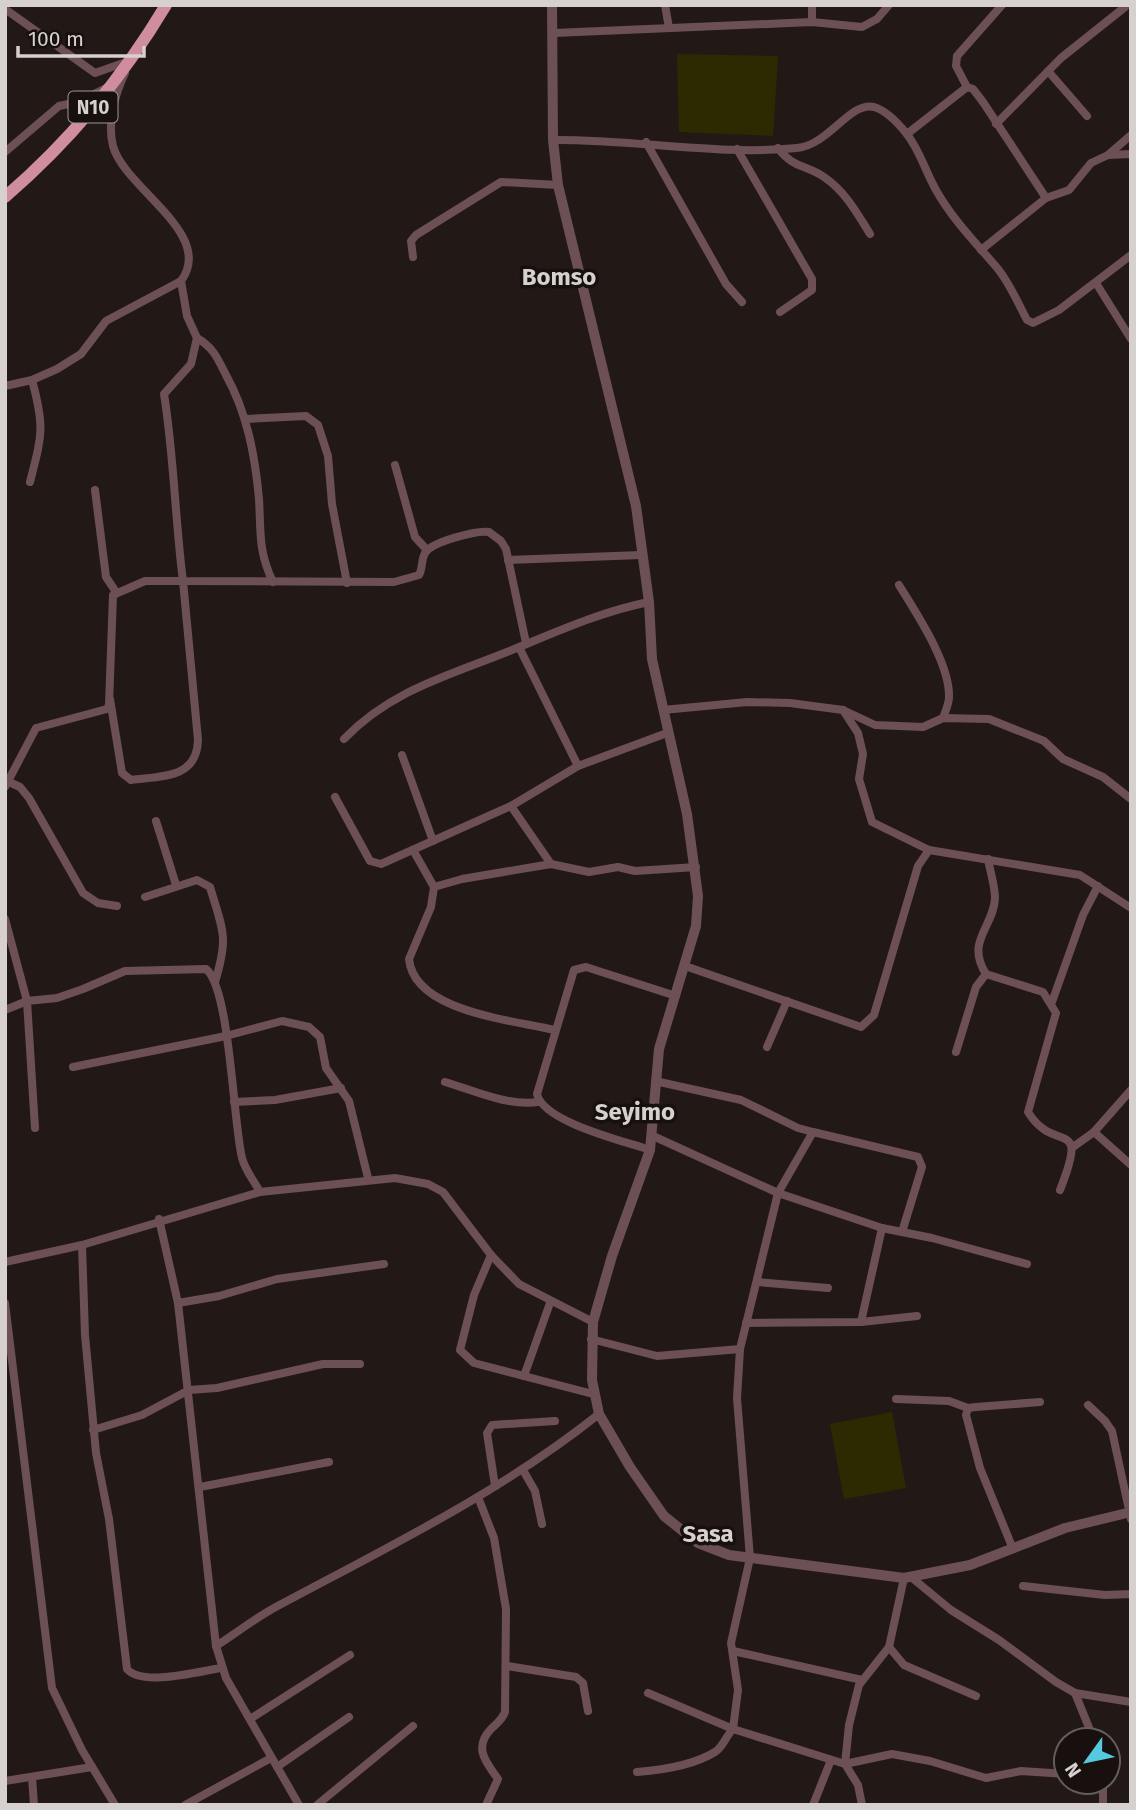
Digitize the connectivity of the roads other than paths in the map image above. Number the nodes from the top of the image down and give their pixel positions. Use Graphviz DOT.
graph roads {
  1 [pos="166,5"];
  2 [pos="552,5"];
  3 [pos="665,5"];
  4 [pos="812,5"];
  5 [pos="889,5"];
  6 [pos="1002,5"];
  7 [pos="1124,6"];
  8 [pos="5,9"];
  9 [pos="1131,15"];
  10 [pos="813,22"];
  11 [pos="669,27"];
  12 [pos="554,33"];
  13 [pos="132,56"];
  14 [pos="1048,71"];
  15 [pos="111,86"];
  16 [pos="967,87"];
  17 [pos="1087,116"];
  18 [pos="996,124"];
  19 [pos="906,134"];
  20 [pos="1131,135"];
  21 [pos="553,140"];
  22 [pos="646,142"];
  23 [pos="778,148"];
  24 [pos="737,149"];
  25 [pos="5,152"];
  26 [pos="1131,154"];
  27 [pos="1108,155"];
  28 [pos="558,185"];
  29 [pos="5,197"];
  30 [pos="1046,198"];
  31 [pos="870,234"];
  32 [pos="981,250"];
  33 [pos="1131,255"];
  34 [pos="412,257"];
  35 [pos="181,281"];
  36 [pos="1096,283"];
  37 [pos="742,302"];
  38 [pos="780,312"];
  39 [pos="197,338"];
  40 [pos="1131,339"];
  41 [pos="32,380"];
  42 [pos="5,386"];
  43 [pos="246,419"];
  44 [pos="395,465"];
  45 [pos="30,482"];
  46 [pos="95,490"];
  47 [pos="428,550"];
  48 [pos="641,555"];
  49 [pos="508,561"];
  50 [pos="183,581"];
  51 [pos="273,582"];
  52 [pos="347,583"];
  53 [pos="899,585"];
  54 [pos="116,592"];
  55 [pos="649,602"];
  56 [pos="522,645"];
  57 [pos="110,699"];
  58 [pos="663,710"];
  59 [pos="843,710"];
  60 [pos="943,718"];
  61 [pos="667,733"];
  62 [pos="344,739"];
  63 [pos="402,755"];
  64 [pos="579,766"];
  65 [pos="7,785"];
  66 [pos="335,797"];
  67 [pos="1131,799"];
  68 [pos="511,806"];
  69 [pos="156,821"];
  70 [pos="433,841"];
  71 [pos="413,850"];
  72 [pos="929,850"];
  73 [pos="988,859"];
  74 [pos="551,864"];
  75 [pos="696,867"];
  76 [pos="176,885"];
  77 [pos="1098,886"];
  78 [pos="434,887"];
  79 [pos="145,897"];
  80 [pos="117,906"];
  81 [pos="1131,908"];
  82 [pos="5,919"];
  83 [pos="6,934"];
  84 [pos="685,966"];
  85 [pos="986,974"];
  86 [pos="215,982"];
  87 [pos="676,996"];
  88 [pos="27,1001"];
  89 [pos="787,1001"];
  90 [pos="1052,1002"];
  91 [pos="5,1010"];
  92 [pos="554,1030"];
  93 [pos="226,1037"];
  94 [pos="767,1047"];
  95 [pos="956,1052"];
  96 [pos="73,1067"];
  97 [pos="655,1081"];
  98 [pos="445,1082"];
  99 [pos="341,1088"];
  100 [pos="1131,1090"];
  101 [pos="233,1102"];
  102 [pos="538,1102"];
  103 [pos="35,1128"];
  104 [pos="813,1132"];
  105 [pos="1094,1132"];
  106 [pos="653,1136"];
  107 [pos="1073,1147"];
  108 [pos="650,1150"];
  109 [pos="1131,1165"];
  110 [pos="368,1178"];
  111 [pos="1060,1190"];
  112 [pos="260,1192"];
  113 [pos="778,1193"];
  114 [pos="159,1219"];
  115 [pos="882,1228"];
  116 [pos="902,1232"];
  117 [pos="82,1245"];
  118 [pos="491,1255"];
  119 [pos="5,1262"];
  120 [pos="1027,1264"];
  121 [pos="384,1265"];
  122 [pos="757,1282"];
  123 [pos="828,1289"];
  124 [pos="5,1303"];
  125 [pos="178,1303"];
  126 [pos="550,1303"];
  127 [pos="917,1316"];
  128 [pos="593,1322"];
  129 [pos="861,1322"];
  130 [pos="746,1323"];
  131 [pos="591,1339"];
  132 [pos="740,1349"];
  133 [pos="360,1364"];
  134 [pos="524,1376"];
  135 [pos="189,1390"];
  136 [pos="593,1394"];
  137 [pos="896,1399"];
  138 [pos="1040,1402"];
  139 [pos="1088,1405"];
  140 [pos="968,1408"];
  141 [pos="599,1414"];
  142 [pos="555,1421"];
  143 [pos="93,1430"];
  144 [pos="330,1462"];
  145 [pos="523,1470"];
  146 [pos="495,1486"];
  147 [pos="200,1487"];
  148 [pos="478,1497"];
  149 [pos="1130,1514"];
  150 [pos="541,1524"];
  151 [pos="1013,1549"];
  152 [pos="750,1558"];
  153 [pos="907,1577"];
  154 [pos="1023,1586"];
  155 [pos="1131,1594"];
  156 [pos="216,1646"];
  157 [pos="889,1647"];
  158 [pos="733,1651"];
  159 [pos="350,1655"];
  160 [pos="507,1666"];
  161 [pos="221,1668"];
  162 [pos="862,1680"];
  163 [pos="648,1693"];
  164 [pos="1075,1693"];
  165 [pos="976,1696"];
  166 [pos="1131,1702"];
  167 [pos="588,1711"];
  168 [pos="349,1717"];
  169 [pos="250,1719"];
  170 [pos="1088,1726"];
  171 [pos="413,1727"];
  172 [pos="733,1729"];
  173 [pos="271,1758"];
  174 [pos="831,1760"];
  175 [pos="845,1764"];
  176 [pos="92,1767"];
  177 [pos="277,1767"];
  178 [pos="637,1772"];
  179 [pos="1052,1773"];
  180 [pos="32,1777"];
  181 [pos="5,1781"];
  182 [pos="297,1804"];
  183 [pos="34,1805"];
  184 [pos="115,1805"];
  185 [pos="185,1805"];
  186 [pos="317,1805"];
  187 [pos="486,1805"];
  188 [pos="813,1805"];
  189 [pos="862,1805"];
  1 -- 13 [label="highway, N10"];
  2 -- 12 [label="street"];
  3 -- 11 [label="street"];
  4 -- 10 [label="street"];
  5 -- 10 [label="street"];
  6 -- 16 [label="street"];
  7 -- 9 [label="street"];
  7 -- 14 [label="street"];
  8 -- 13 [label="street"];
  10 -- 11 [label="street"];
  11 -- 12 [label="street"];
  12 -- 21 [label="street"];
  13 -- 15 [label="highway, N10"];
  13 -- 35 [label="street"];
  14 -- 17 [label="street"];
  14 -- 18 [label="street"];
  15 -- 25 [label="street"];
  15 -- 29 [label="highway, N10"];
  16 -- 18 [label="street"];
  16 -- 19 [label="street"];
  18 -- 30 [label="street"];
  19 -- 23 [label="street"];
  19 -- 32 [label="street"];
  20 -- 27 [label="street"];
  21 -- 22 [label="street"];
  21 -- 28 [label="street"];
  22 -- 24 [label="street"];
  22 -- 37 [label="street"];
  23 -- 24 [label="street"];
  23 -- 31 [label="street"];
  24 -- 38 [label="street"];
  26 -- 27 [label="street"];
  27 -- 30 [label="street"];
  28 -- 34 [label="street"];
  28 -- 48 [label="street"];
  30 -- 32 [label="street"];
  32 -- 36 [label="street"];
  33 -- 36 [label="street"];
  35 -- 39 [label="street"];
  35 -- 41 [label="street"];
  36 -- 40 [label="street"];
  39 -- 43 [label="street"];
  39 -- 50 [label="street"];
  41 -- 42 [label="street"];
  41 -- 45 [label="street"];
  43 -- 51 [label="street"];
  43 -- 52 [label="street"];
  44 -- 47 [label="street"];
  46 -- 54 [label="street"];
  47 -- 49 [label="street"];
  47 -- 52 [label="street"];
  48 -- 49 [label="street"];
  48 -- 55 [label="street"];
  49 -- 56 [label="street"];
  50 -- 51 [label="street"];
  50 -- 54 [label="street"];
  50 -- 57 [label="street"];
  51 -- 52 [label="street"];
  53 -- 60 [label="street"];
  54 -- 57 [label="street"];
  55 -- 56 [label="street"];
  55 -- 58 [label="street"];
  56 -- 62 [label="street"];
  56 -- 64 [label="street"];
  57 -- 65 [label="street"];
  58 -- 59 [label="street"];
  58 -- 61 [label="street"];
  59 -- 60 [label="street"];
  59 -- 72 [label="street"];
  60 -- 67 [label="street"];
  61 -- 64 [label="street"];
  61 -- 75 [label="street"];
  63 -- 70 [label="street"];
  64 -- 68 [label="street"];
  65 -- 80 [label="street"];
  66 -- 71 [label="street"];
  68 -- 70 [label="street"];
  68 -- 74 [label="street"];
  69 -- 76 [label="street"];
  70 -- 71 [label="street"];
  71 -- 78 [label="street"];
  72 -- 73 [label="street"];
  72 -- 89 [label="street"];
  73 -- 77 [label="street"];
  73 -- 85 [label="street"];
  74 -- 75 [label="street"];
  74 -- 78 [label="street"];
  75 -- 84 [label="street"];
  76 -- 79 [label="street"];
  76 -- 86 [label="street"];
  77 -- 81 [label="street"];
  77 -- 90 [label="street"];
  78 -- 92 [label="street"];
  82 -- 83 [label="street"];
  83 -- 88 [label="street"];
  84 -- 87 [label="street"];
  84 -- 89 [label="street"];
  85 -- 90 [label="street"];
  85 -- 95 [label="street"];
  86 -- 88 [label="street"];
  86 -- 93 [label="street"];
  87 -- 92 [label="street"];
  87 -- 97 [label="street"];
  88 -- 91 [label="street"];
  88 -- 103 [label="street"];
  89 -- 94 [label="street"];
  90 -- 107 [label="street"];
  92 -- 102 [label="street"];
  93 -- 96 [label="street"];
  93 -- 99 [label="street"];
  93 -- 101 [label="street"];
  97 -- 104 [label="street"];
  97 -- 106 [label="street"];
  98 -- 102 [label="street"];
  99 -- 101 [label="street"];
  99 -- 110 [label="street"];
  100 -- 105 [label="street"];
  101 -- 112 [label="street"];
  102 -- 108 [label="street"];
  104 -- 113 [label="street"];
  104 -- 116 [label="street"];
  105 -- 107 [label="street"];
  105 -- 109 [label="street"];
  106 -- 108 [label="street"];
  106 -- 113 [label="street"];
  107 -- 111 [label="street"];
  108 -- 128 [label="street"];
  110 -- 112 [label="street"];
  110 -- 118 [label="street"];
  112 -- 114 [label="street"];
  113 -- 115 [label="street"];
  113 -- 122 [label="street"];
  114 -- 117 [label="street"];
  114 -- 125 [label="street"];
  115 -- 116 [label="street"];
  115 -- 129 [label="street"];
  116 -- 120 [label="street"];
  117 -- 119 [label="street"];
  117 -- 143 [label="street"];
  118 -- 126 [label="street"];
  118 -- 134 [label="street"];
  121 -- 125 [label="street"];
  122 -- 123 [label="street"];
  122 -- 130 [label="street"];
  124 -- 176 [label="street"];
  125 -- 135 [label="street"];
  126 -- 128 [label="street"];
  126 -- 134 [label="street"];
  127 -- 129 [label="street"];
  128 -- 131 [label="street"];
  129 -- 130 [label="street"];
  130 -- 132 [label="street"];
  131 -- 132 [label="street"];
  131 -- 136 [label="street"];
  132 -- 152 [label="street"];
  133 -- 135 [label="street"];
  134 -- 136 [label="street"];
  135 -- 143 [label="street"];
  135 -- 147 [label="street"];
  136 -- 141 [label="street"];
  137 -- 140 [label="street"];
  138 -- 140 [label="street"];
  139 -- 149 [label="street"];
  140 -- 151 [label="street"];
  141 -- 145 [label="street"];
  141 -- 152 [label="street"];
  142 -- 146 [label="street"];
  143 -- 161 [label="street"];
  144 -- 147 [label="street"];
  145 -- 146 [label="street"];
  145 -- 150 [label="street"];
  146 -- 148 [label="street"];
  147 -- 156 [label="street"];
  148 -- 156 [label="street"];
  148 -- 160 [label="street"];
  149 -- 151 [label="street"];
  151 -- 153 [label="street"];
  152 -- 153 [label="street"];
  152 -- 158 [label="street"];
  153 -- 157 [label="street"];
  153 -- 164 [label="street"];
  154 -- 155 [label="street"];
  156 -- 161 [label="street"];
  157 -- 162 [label="street"];
  157 -- 165 [label="street"];
  158 -- 162 [label="street"];
  158 -- 172 [label="street"];
  159 -- 169 [label="street"];
  160 -- 167 [label="street"];
  160 -- 187 [label="street"];
  161 -- 169 [label="street"];
  162 -- 175 [label="street"];
  163 -- 172 [label="street"];
  164 -- 166 [label="street"];
  164 -- 170 [label="street"];
  168 -- 177 [label="street"];
  169 -- 173 [label="street"];
  171 -- 186 [label="street"];
  172 -- 174 [label="street"];
  172 -- 178 [label="street"];
  173 -- 177 [label="street"];
  173 -- 185 [label="street"];
  174 -- 175 [label="street"];
  174 -- 188 [label="street"];
  175 -- 179 [label="street"];
  175 -- 189 [label="street"];
  176 -- 180 [label="street"];
  176 -- 184 [label="street"];
  177 -- 182 [label="street"];
  180 -- 181 [label="street"];
  180 -- 183 [label="street"];
}
